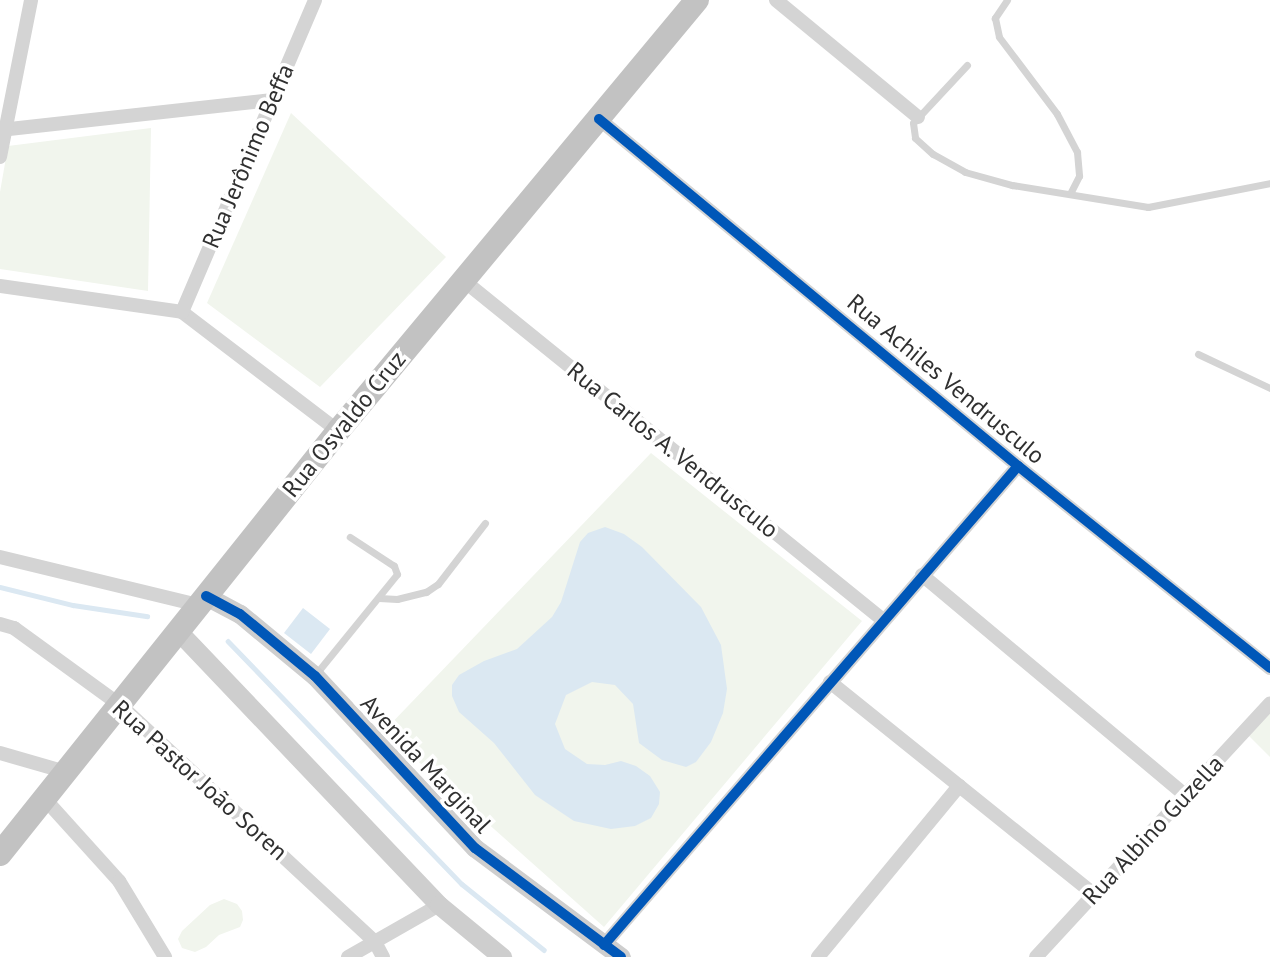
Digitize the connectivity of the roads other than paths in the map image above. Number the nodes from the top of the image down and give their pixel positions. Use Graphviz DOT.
graph roads {
  1 [pos="31,0"];
  2 [pos="315,0"];
  3 [pos="697,0"];
  4 [pos="776,0"];
  5 [pos="1007,0"];
  6 [pos="967,65"];
  7 [pos="272,100"];
  8 [pos="918,117"];
  9 [pos="599,119"];
  10 [pos="3,130"];
  11 [pos="0,157"];
  12 [pos="1270,183"];
  13 [pos="1070,194"];
  14 [pos="463,281"];
  15 [pos="0,286"];
  16 [pos="182,312"];
  17 [pos="1198,354"];
  18 [pos="1270,387"];
  19 [pos="338,431"];
  20 [pos="1018,466"];
  21 [pos="485,523"];
  22 [pos="350,537"];
  23 [pos="0,557"];
  24 [pos="922,575"];
  25 [pos="379,598"];
  26 [pos="202,601"];
  27 [pos="883,620"];
  28 [pos="0,624"];
  29 [pos="178,631"];
  30 [pos="1270,668"];
  31 [pos="314,676"];
  32 [pos="830,682"];
  33 [pos="1270,703"];
  34 [pos="120,705"];
  35 [pos="0,753"];
  36 [pos="66,772"];
  37 [pos="959,786"];
  38 [pos="1185,795"];
  39 [pos="44,798"];
  40 [pos="0,854"];
  41 [pos="1094,894"];
  42 [pos="439,905"];
  43 [pos="375,942"];
  44 [pos="604,945"];
  45 [pos="164,957"];
  46 [pos="348,957"];
  47 [pos="383,957"];
  48 [pos="502,957"];
  49 [pos="621,957"];
  50 [pos="818,957"];
  51 [pos="1036,957"];
  1 -- 10 [label="street"];
  2 -- 7 [label="street, Rua Jerônimo Beffa"];
  3 -- 9 [label="highway, Rua Osvaldo Cruz"];
  4 -- 8 [label="street"];
  5 -- 13 [label="lane"];
  6 -- 8 [label="lane"];
  7 -- 10 [label="street"];
  7 -- 16 [label="street, Rua Jerônimo Beffa"];
  8 -- 13 [label="lane"];
  9 -- 14 [label="highway, Rua Osvaldo Cruz"];
  9 -- 20 [label="street, Rua Achiles Vendrusculo"];
  10 -- 11 [label="street"];
  12 -- 13 [label="lane"];
  14 -- 19 [label="highway, Rua Osvaldo Cruz"];
  14 -- 27 [label="street, Rua Carlos A. Vendrusculo"];
  15 -- 16 [label="street"];
  16 -- 19 [label="street"];
  17 -- 18 [label="lane"];
  19 -- 26 [label="highway, Rua Osvaldo Cruz"];
  20 -- 24 [label="street"];
  20 -- 30 [label="street, Rua Achiles Vendrusculo"];
  21 -- 25 [label="lane"];
  22 -- 25 [label="lane"];
  23 -- 26 [label="street"];
  24 -- 27 [label="street"];
  24 -- 38 [label="street"];
  25 -- 31 [label="lane"];
  26 -- 29 [label="highway, Rua Osvaldo Cruz"];
  26 -- 31 [label="street, Avenida Marginal"];
  27 -- 32 [label="street"];
  28 -- 34 [label="street, Rua Pastor João Soren"];
  29 -- 34 [label="highway, Rua Osvaldo Cruz"];
  29 -- 42 [label="street"];
  31 -- 44 [label="street, Avenida Marginal"];
  32 -- 37 [label="street"];
  32 -- 44 [label="street"];
  33 -- 38 [label="street, Rua Albino Guzella"];
  34 -- 36 [label="highway, Rua Osvaldo Cruz"];
  34 -- 43 [label="street, Rua Pastor João Soren"];
  35 -- 36 [label="street"];
  36 -- 39 [label="highway, Rua Osvaldo Cruz"];
  37 -- 41 [label="street"];
  37 -- 50 [label="street"];
  38 -- 41 [label="street, Rua Albino Guzella"];
  39 -- 40 [label="highway, Rua Osvaldo Cruz"];
  39 -- 45 [label="street"];
  41 -- 51 [label="street, Rua Albino Guzella"];
  42 -- 43 [label="street"];
  42 -- 48 [label="street"];
  43 -- 46 [label="street"];
  43 -- 47 [label="street, Rua Pastor João Soren"];
  44 -- 49 [label="street, Avenida Marginal"];
}
